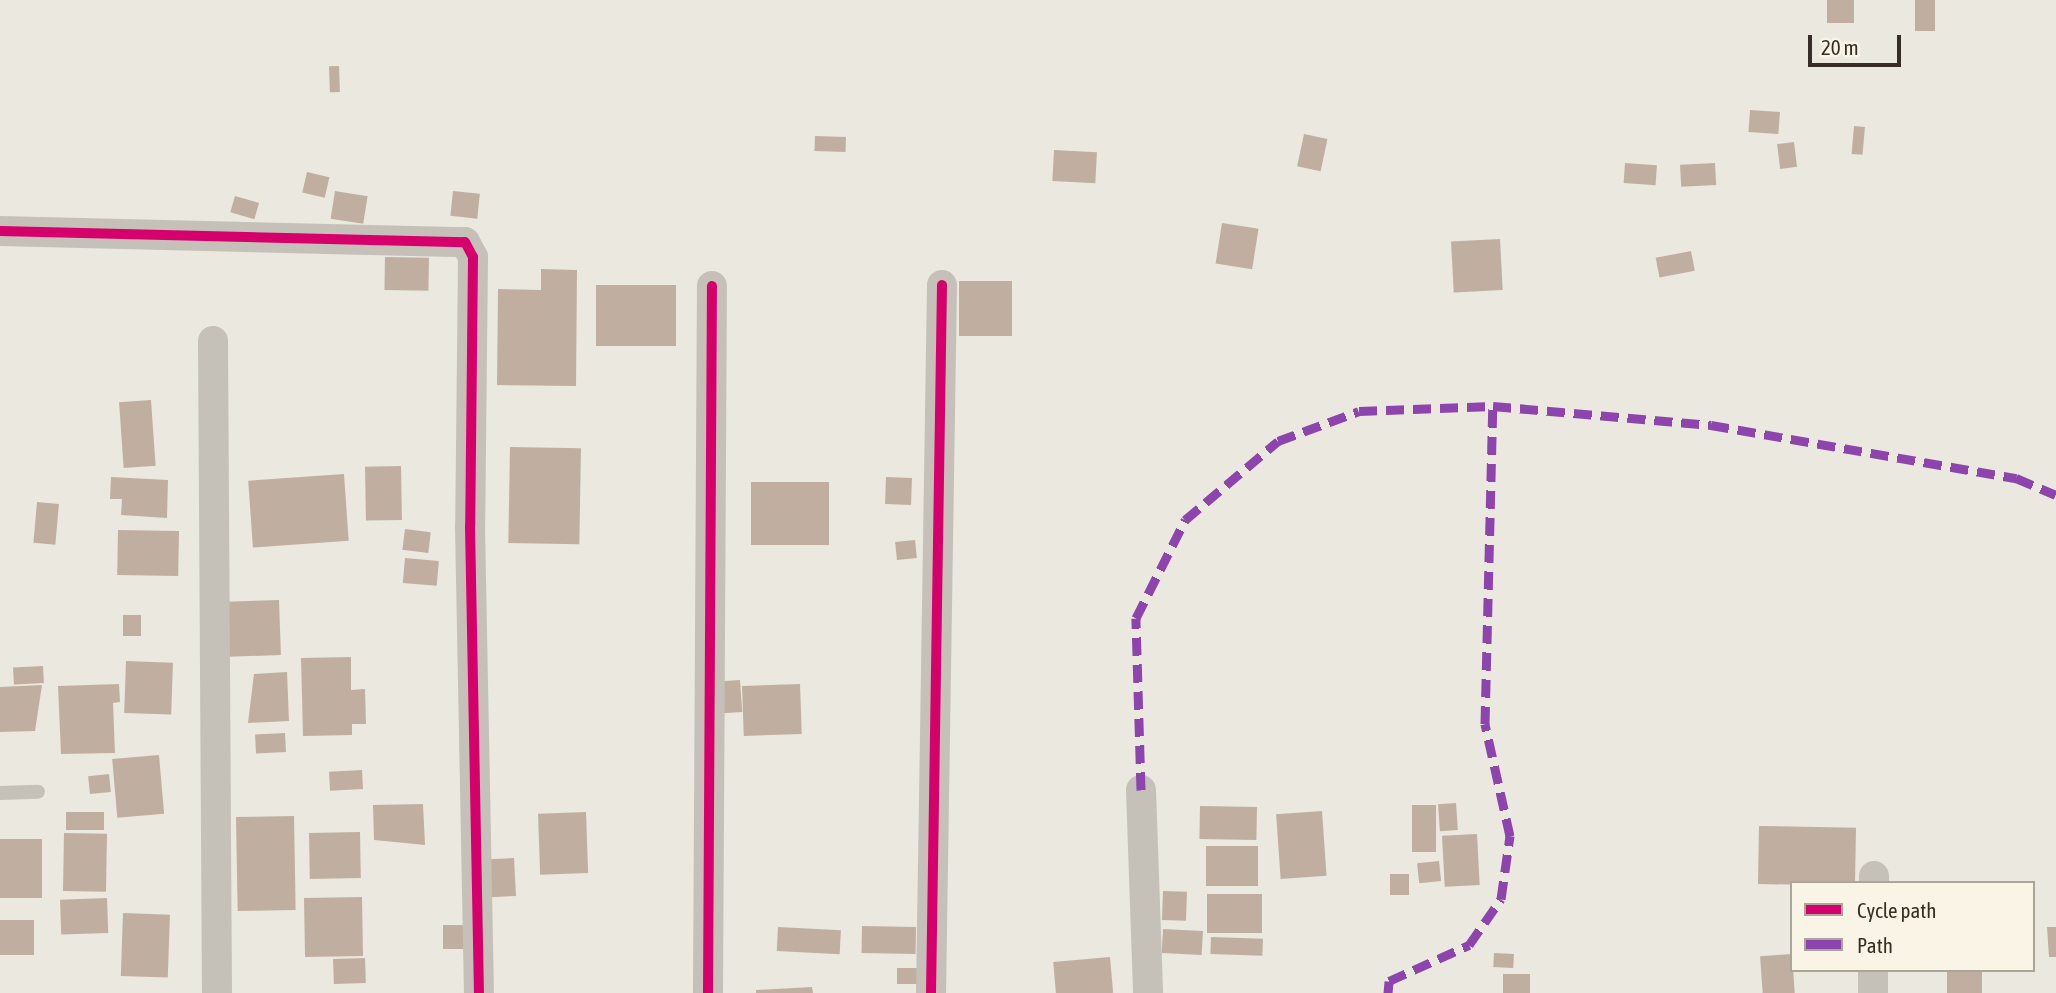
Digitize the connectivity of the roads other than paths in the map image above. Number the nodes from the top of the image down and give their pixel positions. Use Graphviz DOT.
graph roads {
  1 [pos="0,232"];
  2 [pos="942,285"];
  3 [pos="712,286"];
  4 [pos="213,341"];
  5 [pos="1141,790"];
  6 [pos="38,792"];
  7 [pos="0,793"];
  8 [pos="1873,972"];
  9 [pos="217,993"];
  10 [pos="479,993"];
  11 [pos="708,993"];
  12 [pos="931,993"];
  13 [pos="1148,993"];
  14 [pos="1873,993"];
  1 -- 10 [label="street"];
  2 -- 12 [label="street"];
  3 -- 11 [label="street"];
  4 -- 9 [label="street"];
  5 -- 13 [label="street"];
  6 -- 7 [label="lane"];
  8 -- 14 [label="street"];
}
